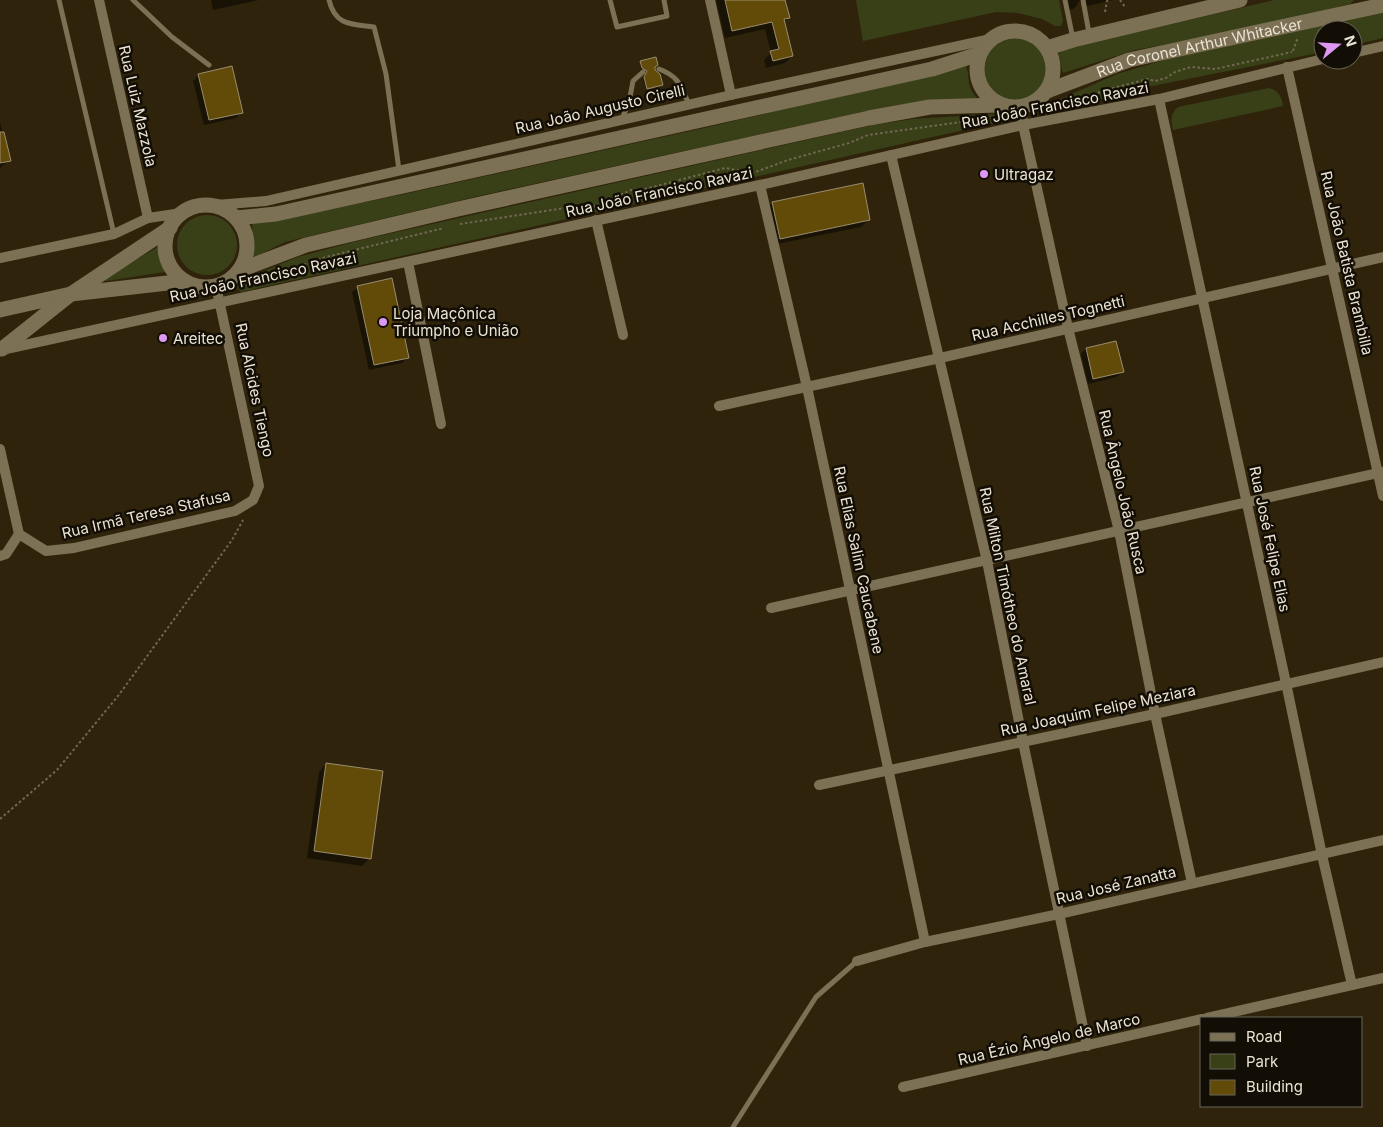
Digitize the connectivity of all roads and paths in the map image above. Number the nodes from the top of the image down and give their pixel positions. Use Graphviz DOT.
graph roads {
  1 [pos="59,0"];
  2 [pos="99,0"];
  3 [pos="133,0"];
  4 [pos="330,0"];
  5 [pos="610,0"];
  6 [pos="664,0"];
  7 [pos="710,0"];
  8 [pos="1065,0"];
  9 [pos="1083,0"];
  10 [pos="1110,0"];
  11 [pos="1120,0"];
  12 [pos="1240,0"];
  13 [pos="1363,5"];
  14 [pos="1383,5"];
  15 [pos="1125,7"];
  16 [pos="1104,12"];
  17 [pos="1300,30"];
  18 [pos="1090,36"];
  19 [pos="991,38"];
  20 [pos="1073,40"];
  21 [pos="1383,46"];
  22 [pos="1047,48"];
  23 [pos="1363,51"];
  24 [pos="1292,52"];
  25 [pos="980,54"];
  26 [pos="1313,60"];
  27 [pos="1288,63"];
  28 [pos="209,65"];
  29 [pos="659,69"];
  30 [pos="643,72"];
  31 [pos="1047,91"];
  32 [pos="731,95"];
  33 [pos="1159,99"];
  34 [pos="688,104"];
  35 [pos="999,105"];
  36 [pos="1022,108"];
  37 [pos="1050,108"];
  38 [pos="622,119"];
  39 [pos="983,119"];
  40 [pos="1023,125"];
  41 [pos="891,155"];
  42 [pos="399,170"];
  43 [pos="760,185"];
  44 [pos="216,205"];
  45 [pos="182,213"];
  46 [pos="148,218"];
  47 [pos="236,218"];
  48 [pos="596,220"];
  49 [pos="457,224"];
  50 [pos="449,226"];
  51 [pos="170,228"];
  52 [pos="114,234"];
  53 [pos="1383,257"];
  54 [pos="0,258"];
  55 [pos="408,262"];
  56 [pos="1333,268"];
  57 [pos="240,270"];
  58 [pos="185,281"];
  59 [pos="246,285"];
  60 [pos="216,286"];
  61 [pos="71,294"];
  62 [pos="1202,299"];
  63 [pos="221,301"];
  64 [pos="0,310"];
  65 [pos="1068,328"];
  66 [pos="623,335"];
  67 [pos="1,350"];
  68 [pos="940,358"];
  69 [pos="807,387"];
  70 [pos="719,406"];
  71 [pos="441,424"];
  72 [pos="0,449"];
  73 [pos="1381,473"];
  74 [pos="1383,496"];
  75 [pos="254,500"];
  76 [pos="1247,503"];
  77 [pos="1119,531"];
  78 [pos="20,534"];
  79 [pos="0,556"];
  80 [pos="986,561"];
  81 [pos="851,591"];
  82 [pos="772,608"];
  83 [pos="1383,662"];
  84 [pos="1286,683"];
  85 [pos="1155,714"];
  86 [pos="1023,742"];
  87 [pos="889,770"];
  88 [pos="819,785"];
  89 [pos="0,819"];
  90 [pos="1383,840"];
  91 [pos="1322,855"];
  92 [pos="1192,883"];
  93 [pos="1059,914"];
  94 [pos="925,942"];
  95 [pos="856,961"];
  96 [pos="1383,978"];
  97 [pos="1352,985"];
  98 [pos="1211,1017"];
  99 [pos="1200,1019"];
  100 [pos="1087,1046"];
  101 [pos="903,1087"];
  102 [pos="734,1127"];
  1 -- 52 [label="lane"];
  2 -- 46 [label="street, Rua Luiz Mazzola"];
  3 -- 28 [label="lane"];
  4 -- 42 [label="lane"];
  5 -- 6 [label="lane"];
  7 -- 32 [label="street"];
  8 -- 20 [label="lane"];
  9 -- 18 [label="lane"];
  10 -- 16 [label="path"];
  11 -- 15 [label="path"];
  12 -- 18 [label="main road"];
  13 -- 14 [label="main road, Rua Coronel Arthur Whitacker"];
  13 -- 31 [label="main road, Rua Coronel Arthur Whitacker"];
  17 -- 24 [label="path"];
  18 -- 20 [label="main road"];
  19 -- 22 [label="main road"];
  19 -- 25 [label="main road"];
  19 -- 32 [label="street, Rua João Augusto Cirelli"];
  20 -- 22 [label="main road"];
  21 -- 23 [label="street"];
  22 -- 31 [label="main road"];
  24 -- 27 [label="path"];
  24 -- 37 [label="path"];
  25 -- 35 [label="main road"];
  25 -- 47 [label="main road"];
  26 -- 27 [label="street, Rua João Francisco Ravazi"];
  27 -- 33 [label="street, Rua João Francisco Ravazi"];
  27 -- 56 [label="street, Rua João Batista Brambilla"];
  29 -- 34 [label="lane"];
  30 -- 38 [label="lane"];
  31 -- 36 [label="main road"];
  32 -- 34 [label="street, Rua João Augusto Cirelli"];
  33 -- 40 [label="street, Rua João Francisco Ravazi"];
  33 -- 62 [label="street, Rua José Felipe Elias"];
  34 -- 38 [label="street, Rua João Augusto Cirelli"];
  35 -- 36 [label="main road"];
  35 -- 57 [label="main road"];
  36 -- 40 [label="street, Rua Ângelo João Rusca"];
  38 -- 42 [label="street, Rua João Augusto Cirelli"];
  39 -- 49 [label="path"];
  40 -- 41 [label="street, Rua João Francisco Ravazi"];
  40 -- 65 [label="street, Rua Ângelo João Rusca"];
  41 -- 43 [label="street, Rua João Francisco Ravazi"];
  41 -- 68 [label="street, Rua Milton Timótheo do Amaral"];
  42 -- 44 [label="street, Rua João Augusto Cirelli"];
  43 -- 48 [label="street, Rua João Francisco Ravazi"];
  43 -- 69 [label="street, Rua Elias Salim Caucabene"];
  44 -- 45 [label="main road"];
  44 -- 47 [label="main road"];
  45 -- 46 [label="street"];
  45 -- 51 [label="main road"];
  46 -- 52 [label="street"];
  47 -- 57 [label="main road"];
  48 -- 55 [label="street, Rua João Francisco Ravazi"];
  48 -- 66 [label="street"];
  50 -- 59 [label="path"];
  51 -- 58 [label="main road"];
  51 -- 61 [label="main road"];
  52 -- 54 [label="street"];
  53 -- 56 [label="street, Rua Acchilles Tognetti"];
  55 -- 63 [label="street, Rua João Francisco Ravazi"];
  55 -- 71 [label="street"];
  56 -- 62 [label="street, Rua Acchilles Tognetti"];
  56 -- 73 [label="street, Rua João Batista Brambilla"];
  57 -- 60 [label="main road"];
  58 -- 60 [label="main road"];
  58 -- 61 [label="main road"];
  60 -- 63 [label="street, Rua Alcides Tiengo"];
  61 -- 64 [label="main road"];
  61 -- 67 [label="main road"];
  62 -- 65 [label="street, Rua Acchilles Tognetti"];
  62 -- 76 [label="street, Rua José Felipe Elias"];
  63 -- 67 [label="street, Rua João Francisco Ravazi"];
  63 -- 75 [label="street, Rua Alcides Tiengo"];
  65 -- 68 [label="street, Rua Acchilles Tognetti"];
  65 -- 77 [label="street, Rua Ângelo João Rusca"];
  68 -- 69 [label="street, Rua Acchilles Tognetti"];
  68 -- 80 [label="street, Rua Milton Timótheo do Amaral"];
  69 -- 70 [label="street, Rua Acchilles Tognetti"];
  69 -- 81 [label="street, Rua Elias Salim Caucabene"];
  72 -- 78 [label="street"];
  73 -- 74 [label="street, Rua João Batista Brambilla"];
  73 -- 76 [label="street"];
  75 -- 78 [label="street, Rua Irmã Teresa Stafusa"];
  75 -- 89 [label="path"];
  76 -- 77 [label="street"];
  76 -- 84 [label="street, Rua José Felipe Elias"];
  77 -- 80 [label="street"];
  77 -- 85 [label="street, Rua Ângelo João Rusca"];
  78 -- 79 [label="street"];
  80 -- 81 [label="street"];
  80 -- 86 [label="street, Rua Milton Timótheo do Amaral"];
  81 -- 82 [label="street"];
  81 -- 87 [label="street, Rua Elias Salim Caucabene"];
  83 -- 84 [label="street, Rua Joaquim Felipe Meziara"];
  84 -- 85 [label="street, Rua Joaquim Felipe Meziara"];
  84 -- 91 [label="street, Rua José Felipe Elias"];
  85 -- 86 [label="street, Rua Joaquim Felipe Meziara"];
  85 -- 92 [label="street, Rua Ângelo João Rusca"];
  86 -- 87 [label="street, Rua Joaquim Felipe Meziara"];
  86 -- 93 [label="street, Rua Milton Timótheo do Amaral"];
  87 -- 88 [label="street, Rua Joaquim Felipe Meziara"];
  87 -- 94 [label="street, Rua Elias Salim Caucabene"];
  90 -- 91 [label="street, Rua José Zanatta"];
  91 -- 92 [label="street, Rua José Zanatta"];
  91 -- 97 [label="street, Rua José Felipe Elias"];
  92 -- 93 [label="street, Rua José Zanatta"];
  93 -- 94 [label="street, Rua José Zanatta"];
  93 -- 100 [label="street, Rua Milton Timótheo do Amaral"];
  94 -- 95 [label="street, Rua José Zanatta"];
  95 -- 102 [label="lane"];
  96 -- 97 [label="street"];
  97 -- 98 [label="street"];
  99 -- 100 [label="street, Rua Ézio Ângelo de Marco"];
  100 -- 101 [label="street, Rua Ézio Ângelo de Marco"];
}
